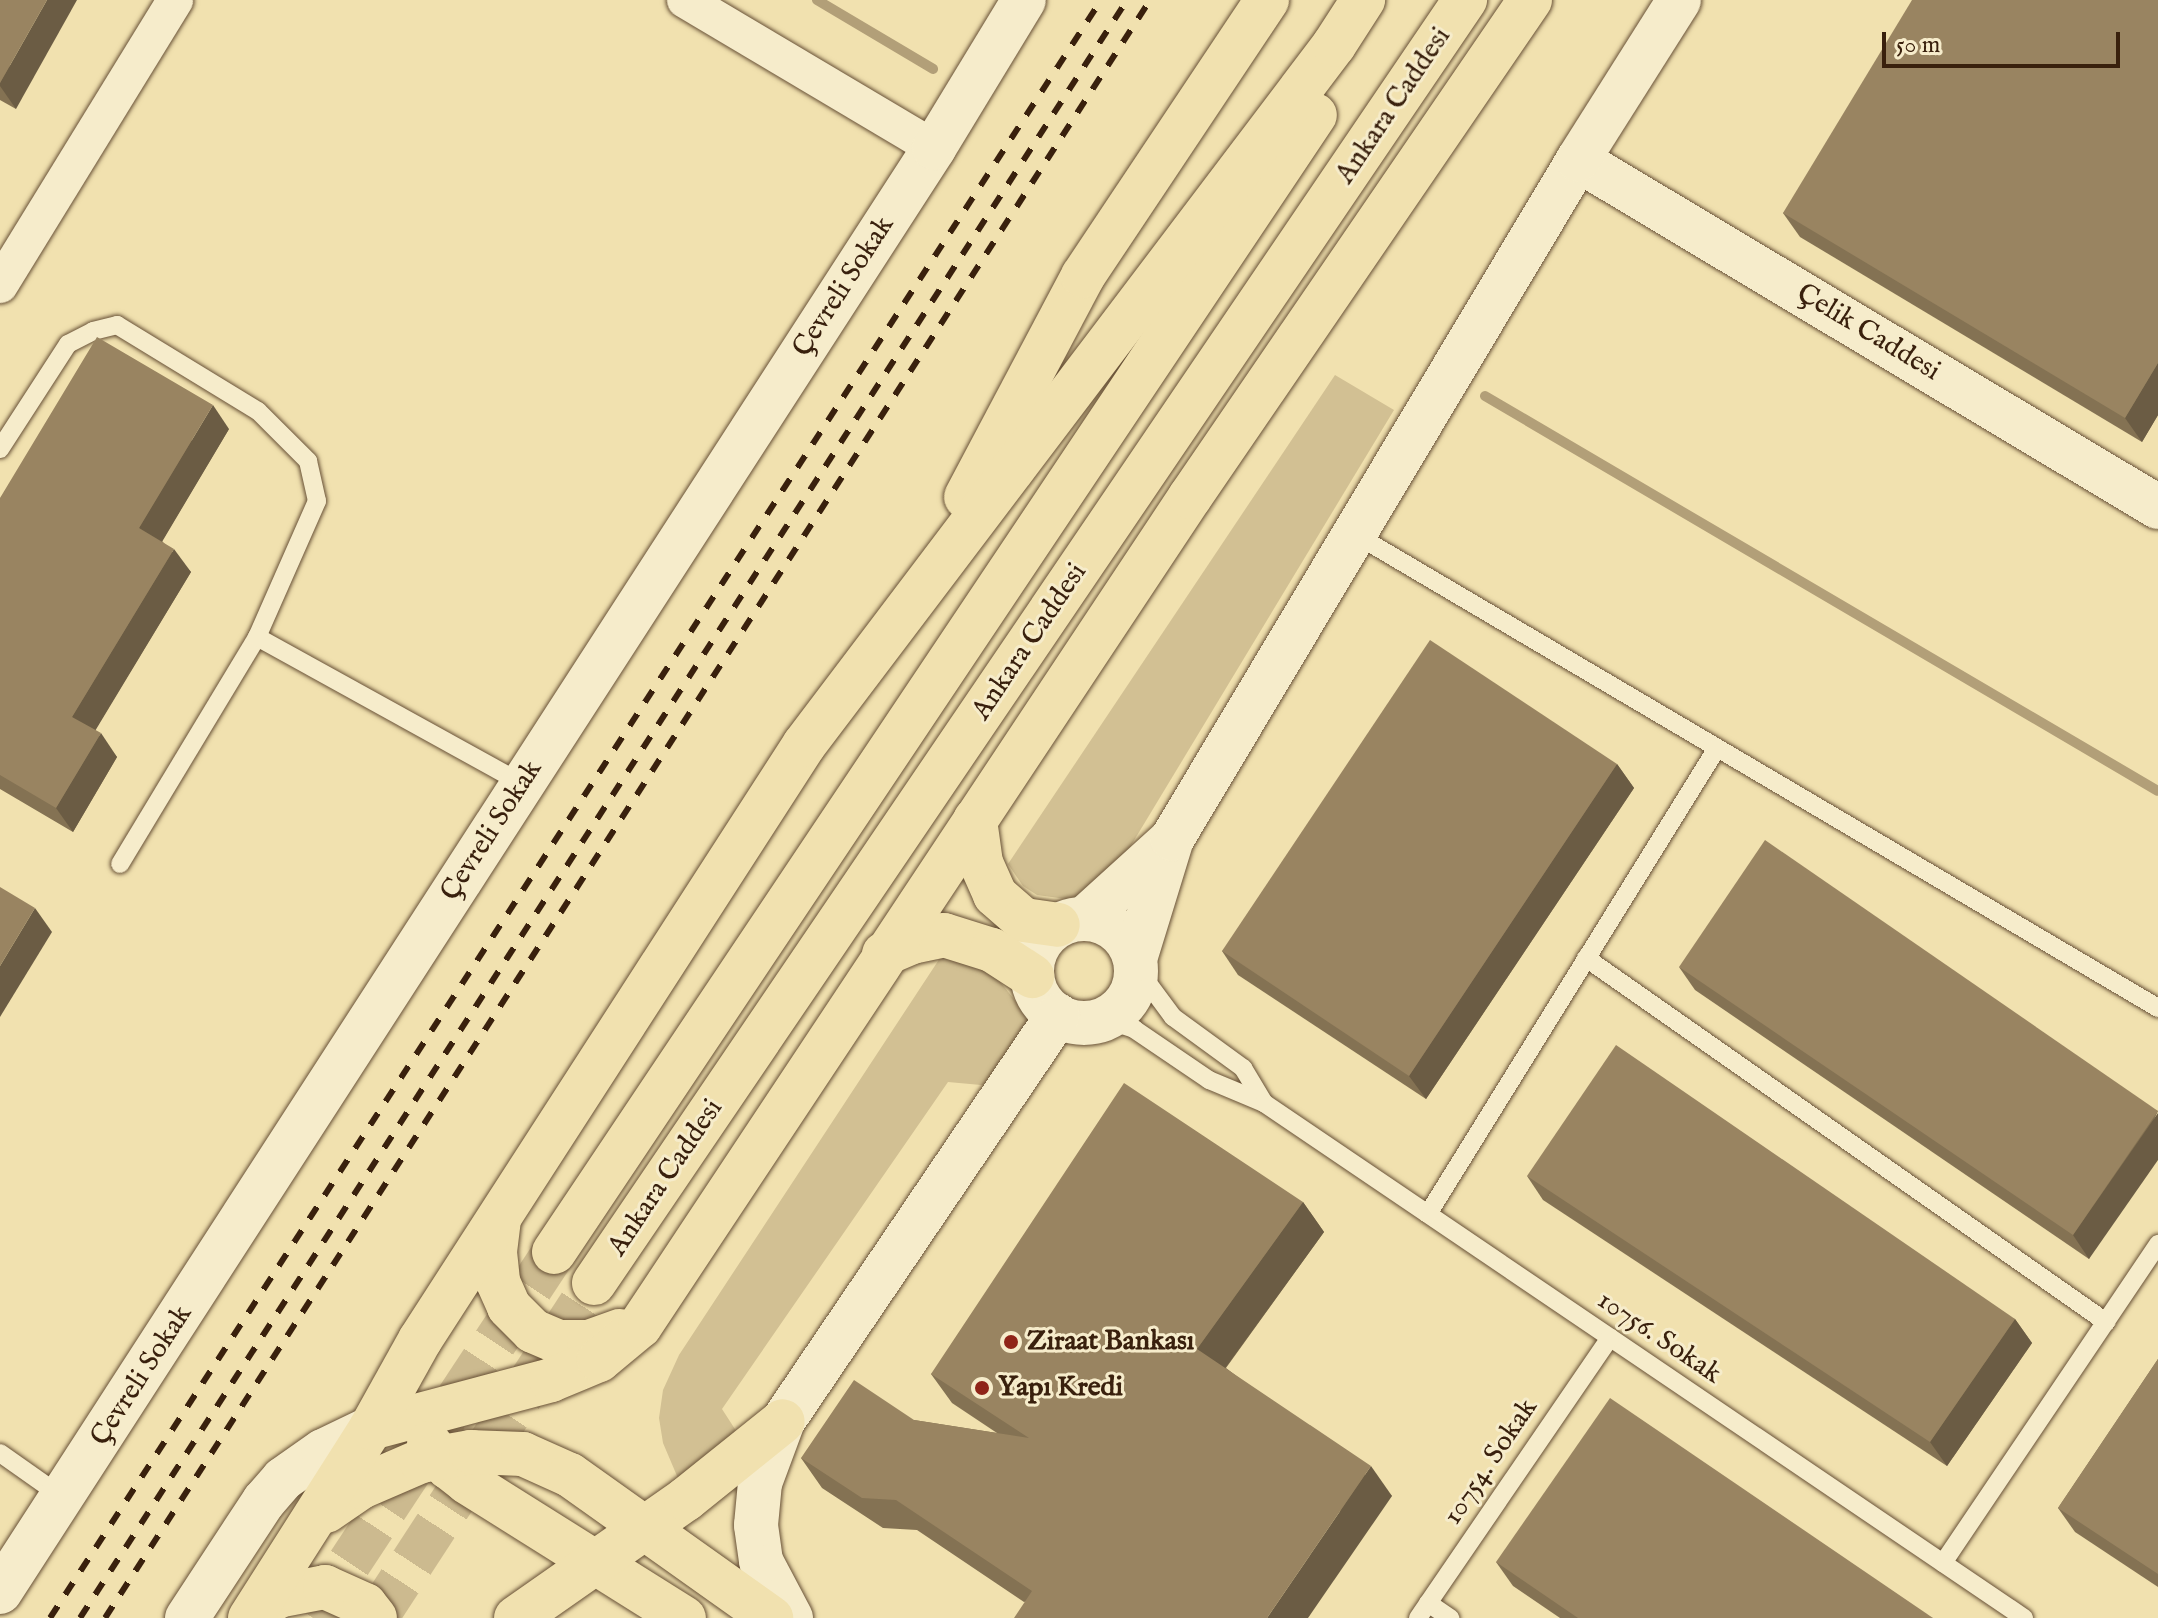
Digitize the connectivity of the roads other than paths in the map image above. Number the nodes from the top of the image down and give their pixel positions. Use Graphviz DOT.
graph roads {
  1 [pos="175,0"];
  2 [pos="685,0"];
  3 [pos="1006,0"];
  4 [pos="1024,0"];
  5 [pos="1267,0"];
  6 [pos="1363,0"];
  7 [pos="1392,0"];
  8 [pos="1465,0"];
  9 [pos="1530,0"];
  10 [pos="1679,0"];
  11 [pos="984,69"];
  12 [pos="1404,92"];
  13 [pos="934,148"];
  14 [pos="1578,160"];
  15 [pos="3,274"];
  16 [pos="0,449"];
  17 [pos="1190,497"];
  18 [pos="2157,505"];
  19 [pos="1353,533"];
  20 [pos="903,615"];
  21 [pos="257,637"];
  22 [pos="1717,748"];
  23 [pos="522,783"];
  24 [pos="975,820"];
  25 [pos="1172,839"];
  26 [pos="120,864"];
  27 [pos="1071,922"];
  28 [pos="884,954"];
  29 [pos="1586,958"];
  30 [pos="1135,963"];
  31 [pos="1032,976"];
  32 [pos="2158,1008"];
  33 [pos="1058,1015"];
  34 [pos="1104,1019"];
  35 [pos="1264,1103"];
  36 [pos="1428,1214"];
  37 [pos="500,1217"];
  38 [pos="2158,1244"];
  39 [pos="554,1252"];
  40 [pos="594,1283"];
  41 [pos="657,1300"];
  42 [pos="2106,1322"];
  43 [pos="1610,1338"];
  44 [pos="420,1340"];
  45 [pos="418,1415"];
  46 [pos="783,1421"];
  47 [pos="371,1428"];
  48 [pos="0,1453"];
  49 [pos="439,1457"];
  50 [pos="63,1498"];
  51 [pos="316,1518"];
  52 [pos="644,1527"];
  53 [pos="597,1561"];
  54 [pos="1943,1563"];
  55 [pos="0,1592"];
  56 [pos="1423,1611"];
  57 [pos="253,1614"];
  58 [pos="187,1618"];
  59 [pos="375,1618"];
  60 [pos="516,1618"];
  61 [pos="684,1618"];
  62 [pos="771,1618"];
  63 [pos="791,1618"];
  64 [pos="1450,1618"];
  65 [pos="2024,1618"];
  1 -- 15 [label="street"];
  2 -- 13 [label="street"];
  3 -- 11 [label="street"];
  4 -- 11 [label="street"];
  5 -- 20 [label="highway"];
  6 -- 20 [label="highway"];
  7 -- 39 [label="highway, Ankara Caddesi"];
  8 -- 12 [label="highway, Ankara Caddesi"];
  9 -- 17 [label="highway"];
  10 -- 14 [label="street"];
  11 -- 13 [label="street, Çevreli Sokak"];
  12 -- 17 [label="highway"];
  12 -- 40 [label="highway, Ankara Caddesi"];
  13 -- 23 [label="street, Çevreli Sokak"];
  14 -- 18 [label="street, Çelik Caddesi"];
  14 -- 19 [label="street"];
  16 -- 21 [label="lane"];
  17 -- 24 [label="highway"];
  19 -- 22 [label="lane"];
  19 -- 25 [label="street"];
  20 -- 37 [label="highway"];
  21 -- 23 [label="lane"];
  21 -- 26 [label="lane"];
  22 -- 29 [label="lane"];
  22 -- 32 [label="lane"];
  23 -- 50 [label="street, Çevreli Sokak"];
  24 -- 27 [label="highway"];
  24 -- 28 [label="highway"];
  25 -- 27 [label="street"];
  25 -- 30 [label="street"];
  27 -- 30 [label="street"];
  27 -- 31 [label="street"];
  28 -- 31 [label="highway"];
  28 -- 41 [label="highway"];
  29 -- 36 [label="lane"];
  29 -- 42 [label="lane"];
  30 -- 34 [label="street"];
  30 -- 35 [label="lane, 10756. Sokak"];
  31 -- 33 [label="street"];
  33 -- 34 [label="street"];
  33 -- 46 [label="street"];
  34 -- 35 [label="lane, 10756. Sokak"];
  35 -- 36 [label="lane, 10756. Sokak"];
  36 -- 43 [label="lane, 10756. Sokak"];
  37 -- 41 [label="highway"];
  37 -- 44 [label="highway"];
  38 -- 42 [label="lane"];
  41 -- 45 [label="highway"];
  42 -- 54 [label="lane"];
  43 -- 54 [label="lane, 10756. Sokak"];
  43 -- 56 [label="lane, 10754. Sokak"];
  44 -- 45 [label="highway"];
  44 -- 47 [label="highway"];
  45 -- 47 [label="highway"];
  45 -- 49 [label="highway"];
  46 -- 52 [label="highway"];
  46 -- 63 [label="street"];
  47 -- 51 [label="highway"];
  47 -- 58 [label="street"];
  48 -- 50 [label="lane"];
  49 -- 51 [label="highway"];
  49 -- 52 [label="highway"];
  49 -- 53 [label="highway"];
  50 -- 55 [label="street, Çevreli Sokak"];
  51 -- 57 [label="highway"];
  52 -- 53 [label="highway"];
  52 -- 62 [label="highway"];
  53 -- 60 [label="highway"];
  53 -- 61 [label="highway"];
  54 -- 65 [label="lane, 10756. Sokak"];
  56 -- 64 [label="lane"];
  57 -- 59 [label="highway"];
}
